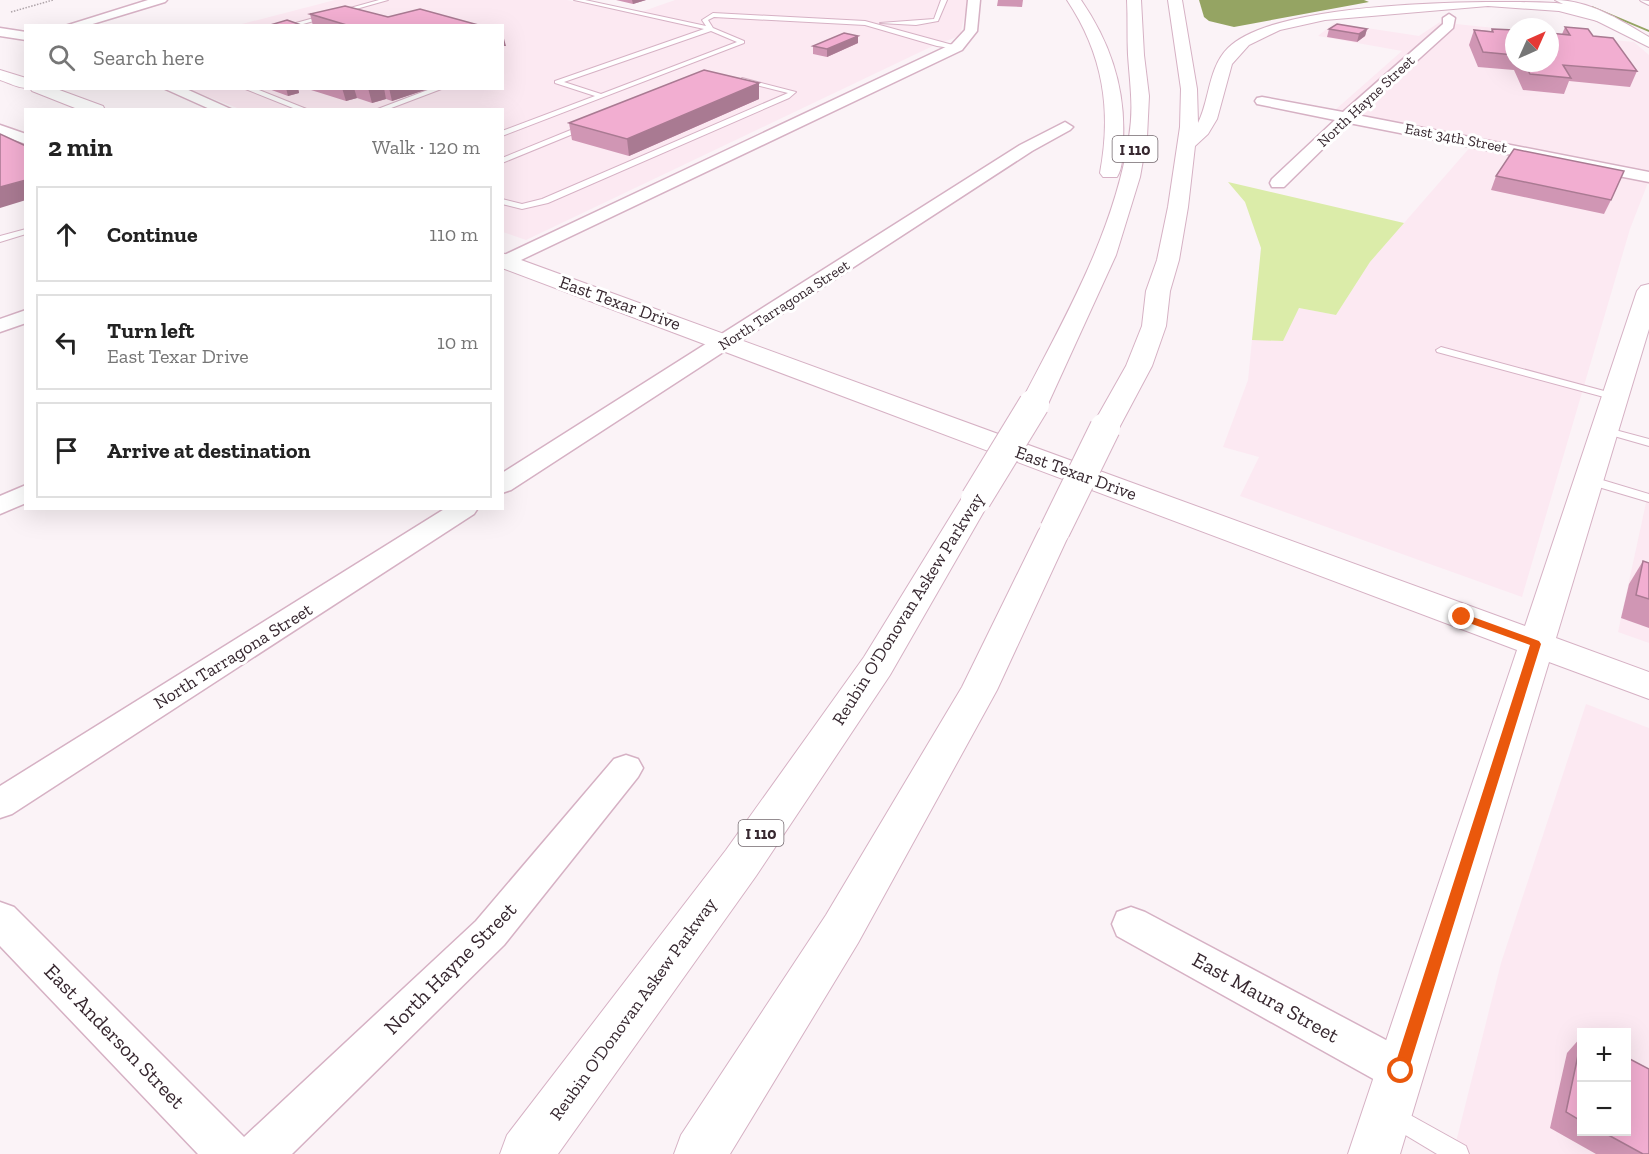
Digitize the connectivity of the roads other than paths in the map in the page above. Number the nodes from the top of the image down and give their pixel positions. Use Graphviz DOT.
graph roads {
  1 [pos="161,0"];
  2 [pos="385,0"];
  3 [pos="577,0"];
  4 [pos="944,0"];
  5 [pos="974,0"];
  6 [pos="1074,0"];
  7 [pos="1134,0"];
  8 [pos="1175,0"];
  9 [pos="1510,0"];
  10 [pos="1562,0"];
  11 [pos="1594,0"];
  12 [pos="1643,0"];
  13 [pos="1489,2"];
  14 [pos="1649,3"];
  15 [pos="1619,9"];
  16 [pos="1449,18"];
  17 [pos="1609,20"];
  18 [pos="865,23"];
  19 [pos="78,24"];
  20 [pos="295,24"];
  21 [pos="711,29"];
  22 [pos="0,32"];
  23 [pos="24,36"];
  24 [pos="1649,43"];
  25 [pos="957,46"];
  26 [pos="682,65"];
  27 [pos="693,68"];
  28 [pos="0,75"];
  29 [pos="738,79"];
  30 [pos="24,83"];
  31 [pos="43,90"];
  32 [pos="175,90"];
  33 [pos="251,90"];
  34 [pos="435,90"];
  35 [pos="602,96"];
  36 [pos="1262,100"];
  37 [pos="92,108"];
  38 [pos="221,108"];
  39 [pos="301,108"];
  40 [pos="384,108"];
  41 [pos="1348,116"];
  42 [pos="598,122"];
  43 [pos="1065,128"];
  44 [pos="0,130"];
  45 [pos="504,133"];
  46 [pos="24,138"];
  47 [pos="1186,145"];
  48 [pos="504,160"];
  49 [pos="1649,177"];
  50 [pos="1278,183"];
  51 [pos="1106,192"];
  52 [pos="504,202"];
  53 [pos="1102,214"];
  54 [pos="24,232"];
  55 [pos="0,239"];
  56 [pos="504,262"];
  57 [pos="1088,290"];
  58 [pos="1649,291"];
  59 [pos="24,317"];
  60 [pos="0,326"];
  61 [pos="726,342"];
  62 [pos="1441,350"];
  63 [pos="1615,397"];
  64 [pos="1604,430"];
  65 [pos="1649,442"];
  66 [pos="1589,480"];
  67 [pos="504,484"];
  68 [pos="24,494"];
  69 [pos="1649,498"];
  70 [pos="0,506"];
  71 [pos="462,510"];
  72 [pos="1536,644"];
  73 [pos="1649,686"];
  74 [pos="626,768"];
  75 [pos="0,804"];
  76 [pos="0,919"];
  77 [pos="1131,924"];
  78 [pos="1401,1071"];
  79 [pos="1387,1113"];
  80 [pos="229,1154"];
  81 [pos="259,1154"];
  82 [pos="526,1154"];
  83 [pos="700,1154"];
  84 [pos="1374,1154"];
  85 [pos="1458,1154"];
  1 -- 19 [label="street"];
  2 -- 20 [label="lane"];
  3 -- 21 [label="lane"];
  4 -- 18 [label="lane"];
  5 -- 25 [label="street"];
  6 -- 51 [label="main road"];
  7 -- 57 [label="main road, Reubin O'Donovan Askew Parkway / I 110"];
  8 -- 47 [label="main road, I 110"];
  9 -- 13 [label="main road"];
  10 -- 17 [label="main road"];
  11 -- 15 [label="main road"];
  12 -- 14 [label="lane"];
  13 -- 17 [label="main road"];
  13 -- 47 [label="main road"];
  16 -- 41 [label="street, North Hayne Street"];
  17 -- 24 [label="main road"];
  18 -- 21 [label="lane"];
  18 -- 25 [label="lane"];
  21 -- 26 [label="lane"];
  21 -- 35 [label="lane"];
  22 -- 23 [label="street"];
  25 -- 56 [label="street"];
  26 -- 27 [label="lane"];
  26 -- 35 [label="lane"];
  28 -- 30 [label="main road"];
  29 -- 52 [label="lane"];
  31 -- 37 [label="main road"];
  32 -- 38 [label="street"];
  33 -- 39 [label="lane"];
  34 -- 40 [label="lane"];
  35 -- 45 [label="lane"];
  36 -- 41 [label="street, East 34th Street"];
  41 -- 49 [label="street, East 34th Street"];
  41 -- 50 [label="street, North Hayne Street"];
  42 -- 48 [label="lane"];
  43 -- 61 [label="street, North Tarragona Street"];
  44 -- 46 [label="street"];
  47 -- 83 [label="main road, I 110, bridge"];
  53 -- 57 [label="main road"];
  54 -- 55 [label="lane"];
  56 -- 61 [label="main road, East Texar Drive"];
  57 -- 82 [label="main road, Reubin O'Donovan Askew Parkway / I 110, bridge"];
  58 -- 63 [label="main road"];
  59 -- 60 [label="street"];
  61 -- 67 [label="street, North Tarragona Street"];
  61 -- 72 [label="main road, East Texar Drive"];
  62 -- 63 [label="lane"];
  63 -- 64 [label="main road"];
  64 -- 65 [label="lane"];
  64 -- 66 [label="main road"];
  66 -- 69 [label="lane"];
  66 -- 72 [label="main road"];
  68 -- 70 [label="street"];
  71 -- 75 [label="street, North Tarragona Street"];
  72 -- 73 [label="main road, East Texar Drive"];
  72 -- 78 [label="main road"];
  74 -- 81 [label="street, North Hayne Street"];
  76 -- 80 [label="street, East Anderson Street"];
  77 -- 78 [label="street, East Maura Street"];
  78 -- 79 [label="main road"];
  79 -- 84 [label="main road"];
  79 -- 85 [label="lane"];
}
